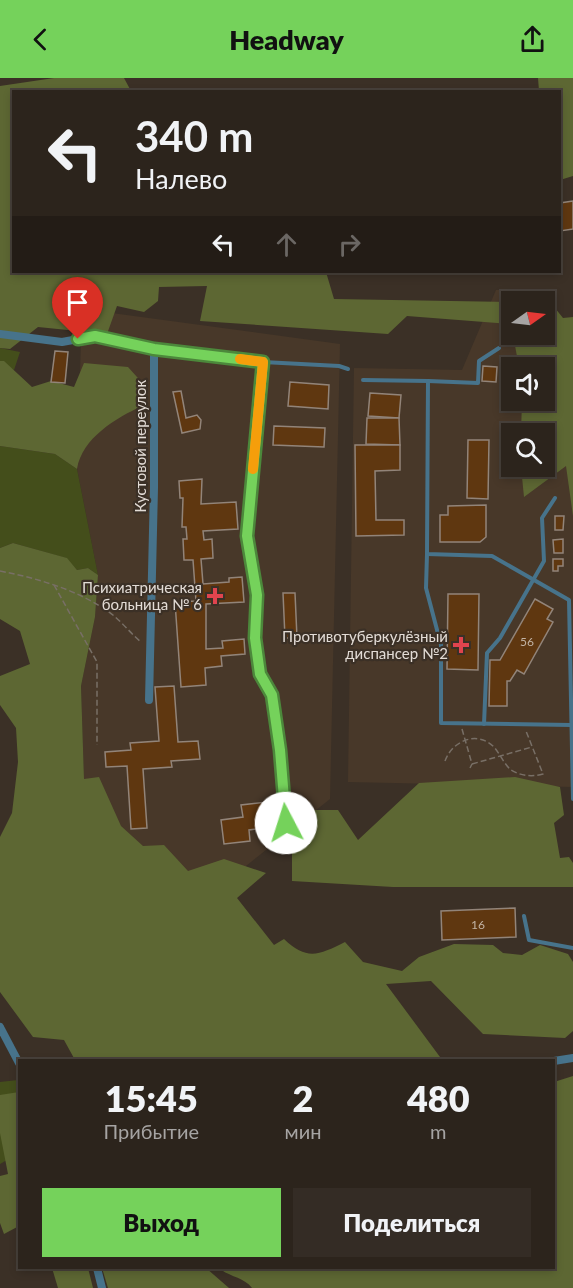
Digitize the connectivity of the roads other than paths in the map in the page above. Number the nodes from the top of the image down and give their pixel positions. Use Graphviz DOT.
graph roads {
  1 [pos="0,334"];
  2 [pos="499,348"];
  3 [pos="154,349"];
  4 [pos="263,362"];
  5 [pos="348,369"];
  6 [pos="363,380"];
  7 [pos="428,381"];
  8 [pos="555,498"];
  9 [pos="427,554"];
  10 [pos="534,580"];
  11 [pos="149,700"];
  12 [pos="484,724"];
  13 [pos="571,725"];
  14 [pos="573,799"];
  15 [pos="286,823"];
  16 [pos="524,916"];
  17 [pos="573,948"];
  18 [pos="0,1027"];
  19 [pos="573,1059"];
  20 [pos="18,1061"];
  21 [pos="555,1061"];
  22 [pos="97,1269"];
  23 [pos="102,1288"];
  1 -- 3 [label="street"];
  2 -- 7 [label="lane"];
  3 -- 4 [label="lane"];
  3 -- 11 [label="street, Кустовой переулок"];
  4 -- 5 [label="lane"];
  4 -- 15 [label="lane"];
  6 -- 7 [label="lane"];
  7 -- 9 [label="lane"];
  8 -- 10 [label="lane"];
  9 -- 10 [label="lane"];
  9 -- 12 [label="lane"];
  10 -- 12 [label="lane"];
  10 -- 13 [label="lane"];
  12 -- 13 [label="lane"];
  13 -- 14 [label="lane"];
  16 -- 17 [label="lane"];
  18 -- 20 [label="street"];
  19 -- 21 [label="street"];
  22 -- 23 [label="street"];
}
